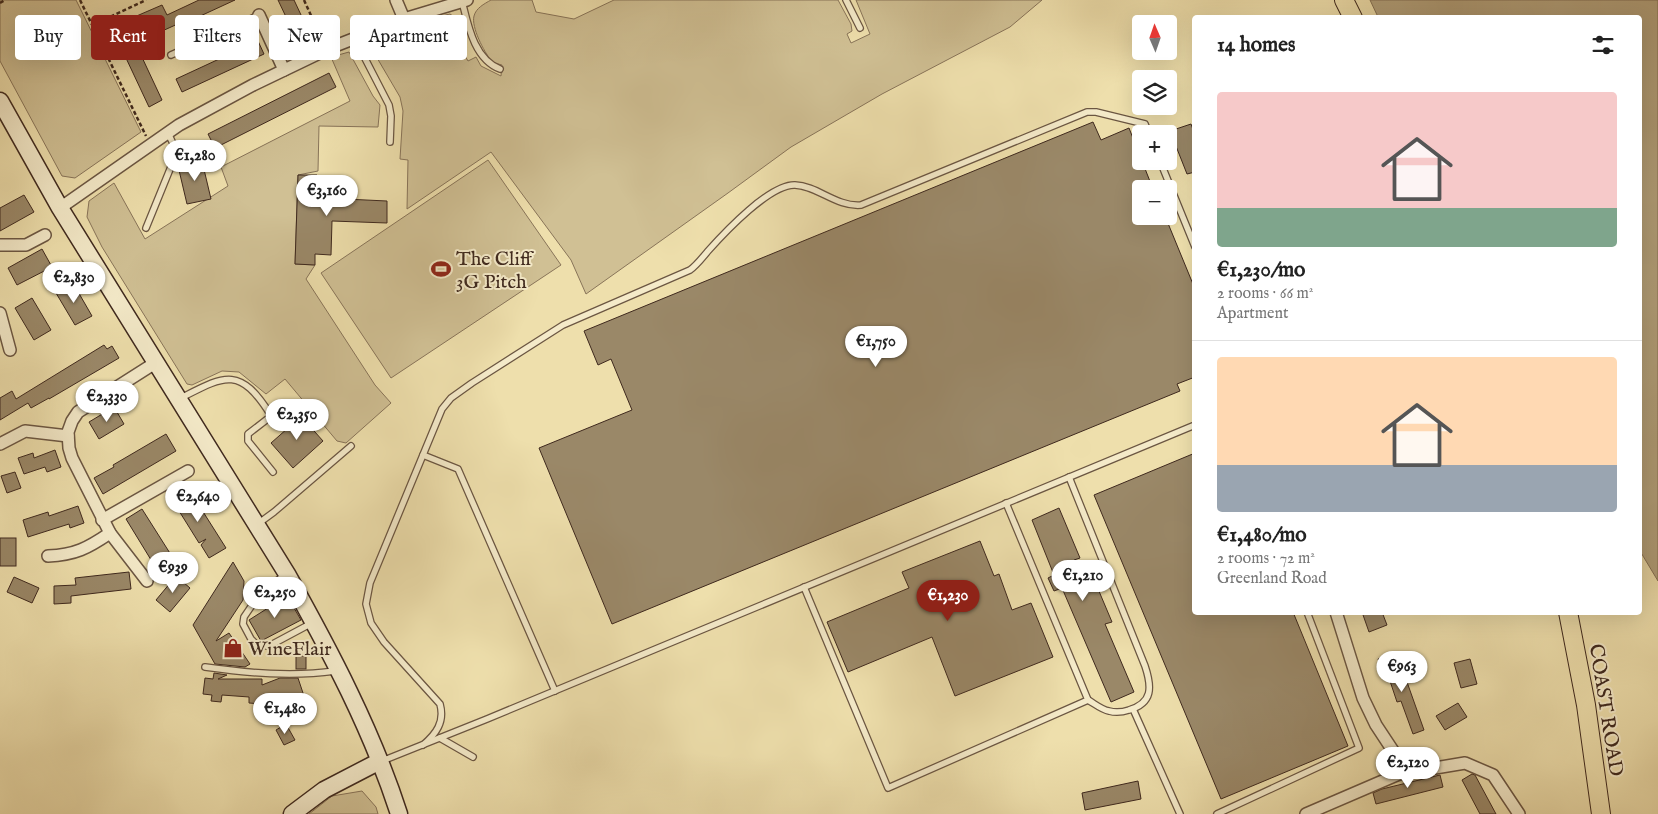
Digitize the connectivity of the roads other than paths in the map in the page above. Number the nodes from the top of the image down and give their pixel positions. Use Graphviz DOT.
graph roads {
  1 [pos="396,0"];
  2 [pos="465,0"];
  3 [pos="846,0"];
  4 [pos="1344,0"];
  5 [pos="259,15"];
  6 [pos="403,15"];
  7 [pos="414,15"];
  8 [pos="1352,15"];
  9 [pos="860,28"];
  10 [pos="350,40"];
  11 [pos="175,53"];
  12 [pos="171,55"];
  13 [pos="366,60"];
  14 [pos="500,68"];
  15 [pos="284,70"];
  16 [pos="0,101"];
  17 [pos="4,119"];
  18 [pos="1145,125"];
  19 [pos="168,133"];
  20 [pos="390,142"];
  21 [pos="1164,170"];
  22 [pos="60,208"];
  23 [pos="146,228"];
  24 [pos="45,235"];
  25 [pos="1192,240"];
  26 [pos="0,245"];
  27 [pos="0,313"];
  28 [pos="10,350"];
  29 [pos="155,362"];
  30 [pos="177,400"];
  31 [pos="1192,426"];
  32 [pos="68,436"];
  33 [pos="0,444"];
  34 [pos="351,446"];
  35 [pos="423,455"];
  36 [pos="188,471"];
  37 [pos="273,472"];
  38 [pos="1069,477"];
  39 [pos="1006,503"];
  40 [pos="102,520"];
  41 [pos="255,525"];
  42 [pos="110,533"];
  43 [pos="48,556"];
  44 [pos="287,574"];
  45 [pos="147,581"];
  46 [pos="804,587"];
  47 [pos="1308,615"];
  48 [pos="1337,615"];
  49 [pos="1569,615"];
  50 [pos="314,622"];
  51 [pos="206,667"];
  52 [pos="340,670"];
  53 [pos="555,691"];
  54 [pos="1088,700"];
  55 [pos="1133,708"];
  56 [pos="440,738"];
  57 [pos="423,745"];
  58 [pos="473,757"];
  59 [pos="380,761"];
  60 [pos="1406,772"];
  61 [pos="292,814"];
  62 [pos="399,814"];
  63 [pos="1180,814"];
  64 [pos="1217,814"];
  65 [pos="1306,814"];
  66 [pos="1519,814"];
  67 [pos="1601,814"];
  1 -- 6 [label="street"];
  2 -- 7 [label="street"];
  2 -- 14 [label="lane"];
  3 -- 9 [label="lane"];
  4 -- 8 [label="main road"];
  5 -- 15 [label="street"];
  10 -- 15 [label="street"];
  11 -- 12 [label="lane"];
  13 -- 20 [label="lane"];
  15 -- 19 [label="street"];
  16 -- 17 [label="street"];
  17 -- 22 [label="street"];
  18 -- 35 [label="lane"];
  19 -- 22 [label="street"];
  19 -- 23 [label="lane"];
  21 -- 25 [label="lane"];
  22 -- 29 [label="street"];
  24 -- 26 [label="street"];
  27 -- 28 [label="street"];
  29 -- 30 [label="street"];
  29 -- 32 [label="street"];
  30 -- 37 [label="lane"];
  30 -- 41 [label="street"];
  31 -- 38 [label="lane"];
  32 -- 33 [label="street"];
  32 -- 40 [label="street"];
  34 -- 41 [label="lane"];
  35 -- 53 [label="lane"];
  35 -- 57 [label="lane"];
  36 -- 40 [label="street"];
  38 -- 39 [label="lane"];
  38 -- 55 [label="lane"];
  39 -- 46 [label="lane"];
  39 -- 54 [label="lane"];
  40 -- 42 [label="street"];
  41 -- 44 [label="street"];
  42 -- 43 [label="street"];
  42 -- 45 [label="street"];
  44 -- 50 [label="street"];
  44 -- 50 [label="lane"];
  46 -- 53 [label="lane"];
  46 -- 54 [label="lane"];
  47 -- 64 [label="lane"];
  48 -- 60 [label="street"];
  49 -- 67 [label="main road, COAST ROAD"];
  50 -- 52 [label="street"];
  51 -- 52 [label="lane"];
  52 -- 59 [label="street"];
  53 -- 56 [label="lane"];
  54 -- 55 [label="lane"];
  55 -- 63 [label="lane"];
  56 -- 57 [label="lane"];
  56 -- 58 [label="lane"];
  57 -- 59 [label="lane"];
  59 -- 61 [label="street"];
  59 -- 62 [label="street"];
  60 -- 65 [label="street"];
  60 -- 66 [label="street"];
}
